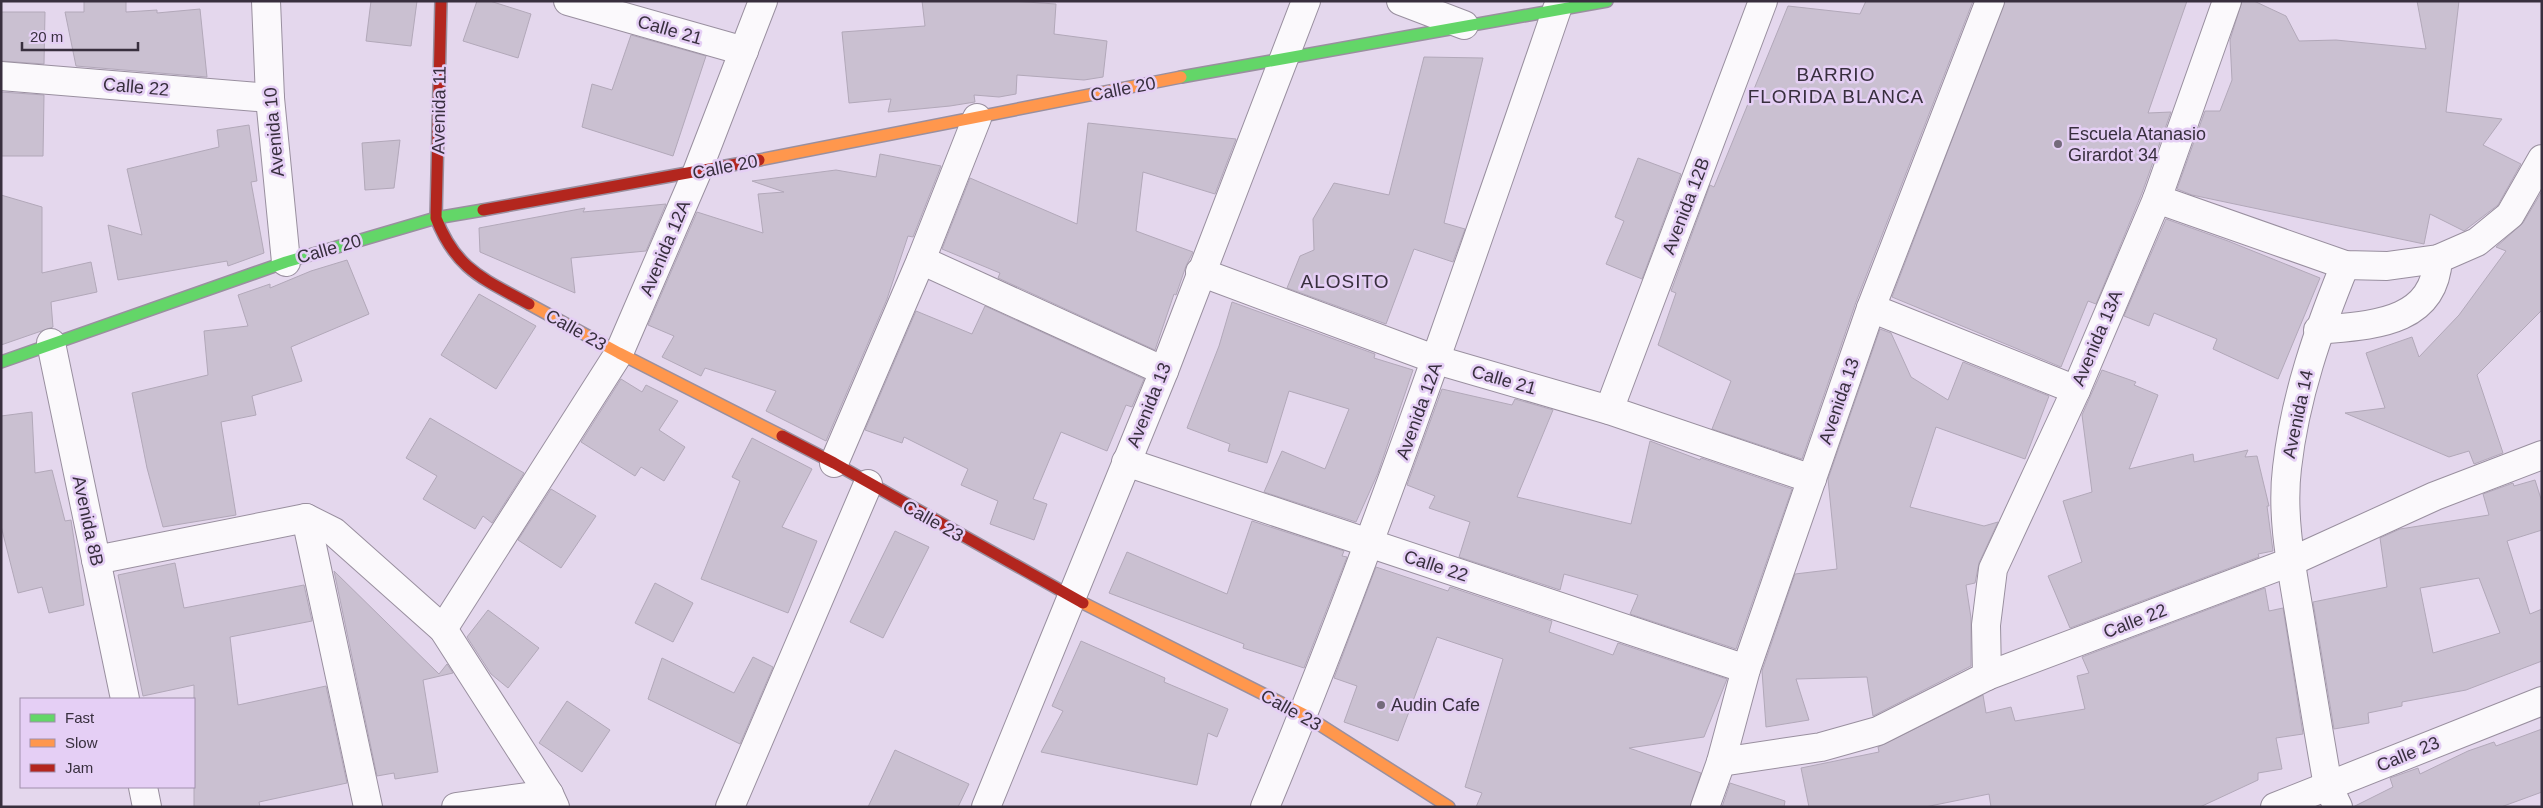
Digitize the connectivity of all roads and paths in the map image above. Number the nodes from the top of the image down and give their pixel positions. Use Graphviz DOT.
graph roads {
  1 [pos="266,1"];
  2 [pos="441,1"];
  3 [pos="568,1"];
  4 [pos="762,1"];
  5 [pos="1306,1"];
  6 [pos="1401,1"];
  7 [pos="1607,1"];
  8 [pos="1762,1"];
  9 [pos="1990,1"];
  10 [pos="2227,1"];
  11 [pos="1557,9"];
  12 [pos="1464,26"];
  13 [pos="744,51"];
  14 [pos="1284,57"];
  15 [pos="1,76"];
  16 [pos="270,98"];
  17 [pos="977,118"];
  18 [pos="2542,158"];
  19 [pos="697,172"];
  20 [pos="2157,198"];
  21 [pos="436,218"];
  22 [pos="2438,258"];
  23 [pos="921,260"];
  24 [pos="286,262"];
  25 [pos="2345,265"];
  26 [pos="1200,272"];
  27 [pos="1871,308"];
  28 [pos="2318,330"];
  29 [pos="51,342"];
  30 [pos="619,353"];
  31 [pos="1437,360"];
  32 [pos="1,362"];
  33 [pos="1164,372"];
  34 [pos="2076,390"];
  35 [pos="1609,410"];
  36 [pos="2542,455"];
  37 [pos="1126,462"];
  38 [pos="834,464"];
  39 [pos="1812,478"];
  40 [pos="868,484"];
  41 [pos="306,518"];
  42 [pos="1369,544"];
  43 [pos="96,560"];
  44 [pos="2290,562"];
  45 [pos="1071,597"];
  46 [pos="443,629"];
  47 [pos="1746,669"];
  48 [pos="1987,676"];
  49 [pos="125,698"];
  50 [pos="2542,701"];
  51 [pos="1303,714"];
  52 [pos="1721,762"];
  53 [pos="143,788"];
  54 [pos="2333,796"];
  55 [pos="552,800"];
  56 [pos="147,807"];
  57 [pos="368,807"];
  58 [pos="456,807"];
  59 [pos="730,807"];
  60 [pos="986,807"];
  61 [pos="1265,807"];
  62 [pos="1449,807"];
  63 [pos="1705,807"];
  64 [pos="2275,807"];
  1 -- 16 [label="street, Avenida 10"];
  2 -- 21 [label="street, Avenida 11"];
  3 -- 13 [label="street, Calle 21"];
  4 -- 13 [label="street, Avenida 12A"];
  5 -- 14 [label="street, Avenida 13"];
  6 -- 12 [label="street"];
  7 -- 11 [label="street, Calle 20"];
  8 -- 35 [label="street, Avenida 12B"];
  9 -- 27 [label="street, Avenida 13"];
  10 -- 20 [label="street, Avenida 13A"];
  11 -- 12 [label="street, Calle 20"];
  11 -- 31 [label="street, Avenida 12A"];
  12 -- 14 [label="street, Calle 20"];
  13 -- 19 [label="street, Avenida 12A"];
  14 -- 17 [label="street, Calle 20"];
  14 -- 26 [label="street, Avenida 13"];
  15 -- 16 [label="street, Calle 22"];
  16 -- 24 [label="street, Avenida 10"];
  17 -- 19 [label="street, Calle 20"];
  17 -- 23 [label="street"];
  18 -- 22 [label="street"];
  19 -- 21 [label="street, Calle 20"];
  19 -- 30 [label="street, Avenida 12A"];
  20 -- 25 [label="street"];
  20 -- 34 [label="street, Avenida 13A"];
  21 -- 24 [label="street, Calle 20"];
  21 -- 30 [label="street, Calle 23"];
  22 -- 25 [label="street"];
  22 -- 28 [label="street"];
  23 -- 33 [label="street"];
  23 -- 38 [label="street"];
  24 -- 29 [label="street, Calle 20"];
  25 -- 28 [label="street, Avenida 14"];
  26 -- 31 [label="street, Calle 21"];
  26 -- 33 [label="street, Avenida 13"];
  27 -- 34 [label="street"];
  27 -- 39 [label="street, Avenida 13"];
  28 -- 44 [label="street, Avenida 14"];
  29 -- 32 [label="street, Calle 20"];
  29 -- 43 [label="street, Avenida 8B"];
  30 -- 38 [label="street, Calle 23"];
  30 -- 46 [label="street, Avenida 12A"];
  31 -- 35 [label="street, Calle 21"];
  31 -- 42 [label="street, Avenida 12A"];
  33 -- 37 [label="street, Avenida 13"];
  34 -- 48 [label="street, Avenida 13A"];
  35 -- 39 [label="street, Calle 21"];
  36 -- 44 [label="street, Calle 22"];
  37 -- 42 [label="street, Calle 22"];
  37 -- 45 [label="street, Avenida 13"];
  38 -- 40 [label="street, Calle 23"];
  39 -- 47 [label="street, Avenida 13"];
  40 -- 45 [label="street, Calle 23"];
  40 -- 59 [label="street"];
  41 -- 43 [label="street"];
  41 -- 46 [label="street"];
  41 -- 57 [label="street"];
  42 -- 47 [label="street, Calle 22"];
  42 -- 51 [label="street, Avenida 12A"];
  43 -- 49 [label="street, Avenida 8B"];
  44 -- 48 [label="street, Calle 22"];
  44 -- 54 [label="street, Avenida 14"];
  45 -- 51 [label="street, Calle 23"];
  45 -- 60 [label="street, Avenida 13"];
  46 -- 55 [label="street"];
  47 -- 52 [label="street, Avenida 13"];
  48 -- 52 [label="street, Calle 22"];
  50 -- 54 [label="street, Calle 23"];
  51 -- 61 [label="street, Avenida 12A"];
  51 -- 62 [label="street, Calle 23"];
  52 -- 63 [label="street, Avenida 13"];
  53 -- 56 [label="street"];
  54 -- 64 [label="street, Calle 23"];
  55 -- 58 [label="street"];
}
